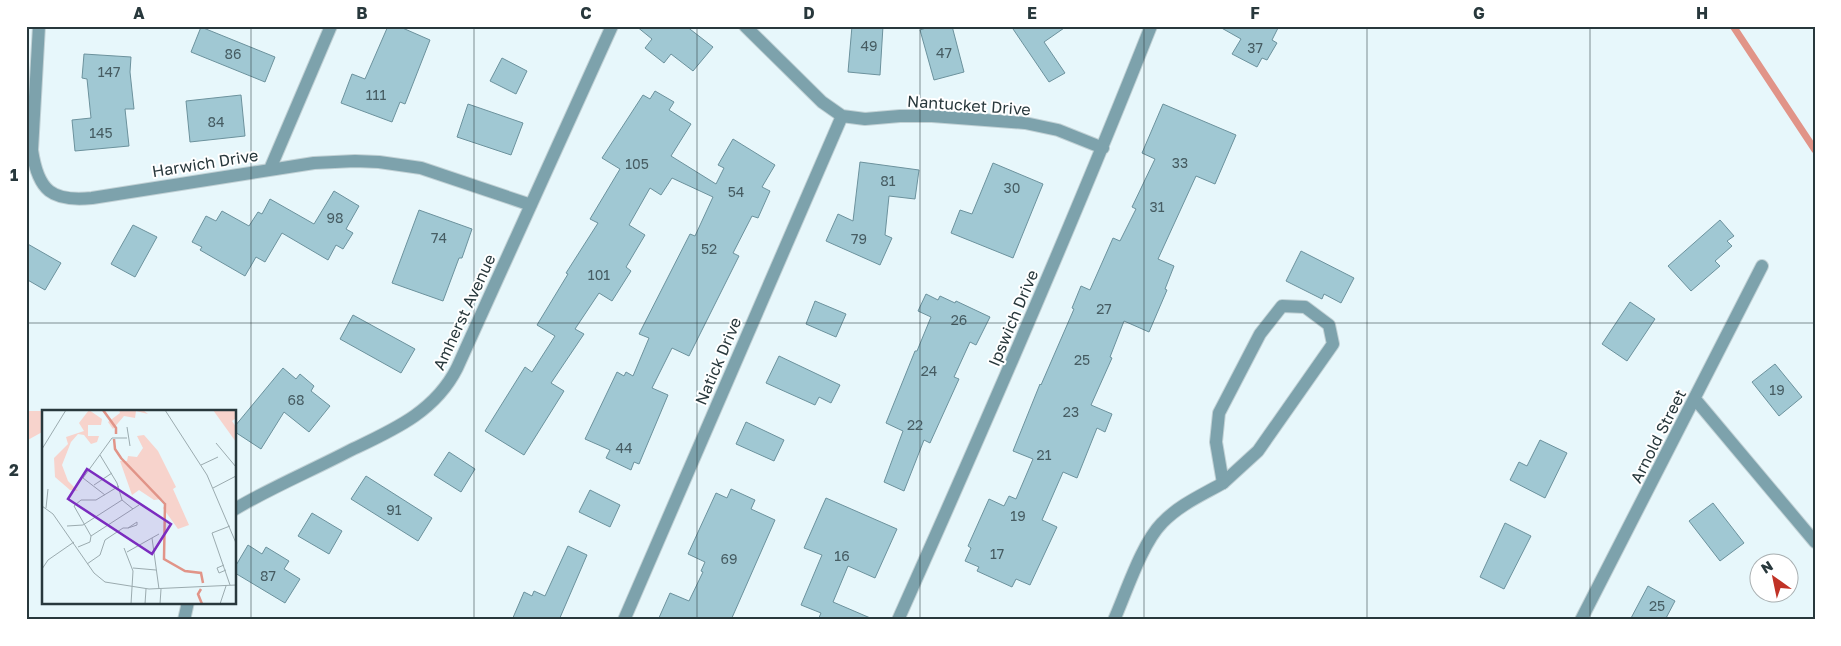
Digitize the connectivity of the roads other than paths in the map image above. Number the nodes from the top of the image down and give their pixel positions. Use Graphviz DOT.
graph roads {
  1 [pos="39,26"];
  2 [pos="331,26"];
  3 [pos="612,26"];
  4 [pos="745,26"];
  5 [pos="1151,26"];
  6 [pos="842,116"];
  7 [pos="1103,148"];
  8 [pos="270,169"];
  9 [pos="531,205"];
  10 [pos="1762,266"];
  11 [pos="1695,399"];
  12 [pos="1223,483"];
  13 [pos="236,508"];
  14 [pos="1815,542"];
  15 [pos="188,604"];
  16 [pos="184,620"];
  17 [pos="624,620"];
  18 [pos="898,620"];
  19 [pos="1114,620"];
  20 [pos="1581,620"];
  1 -- 8 [label="street, Harwich Drive"];
  2 -- 8 [label="street"];
  3 -- 9 [label="street, Amherst Avenue"];
  4 -- 6 [label="street, Nantucket Drive"];
  5 -- 7 [label="street, Ipswich Drive"];
  6 -- 7 [label="street, Nantucket Drive"];
  6 -- 17 [label="street, Natick Drive"];
  7 -- 18 [label="street, Ipswich Drive"];
  8 -- 9 [label="street, Harwich Drive"];
  9 -- 13 [label="street, Amherst Avenue"];
  10 -- 11 [label="street, Arnold Street"];
  11 -- 14 [label="street"];
  11 -- 20 [label="street, Arnold Street"];
  12 -- 12 [label="street"];
  12 -- 19 [label="street"];
  15 -- 16 [label="street"];
}
